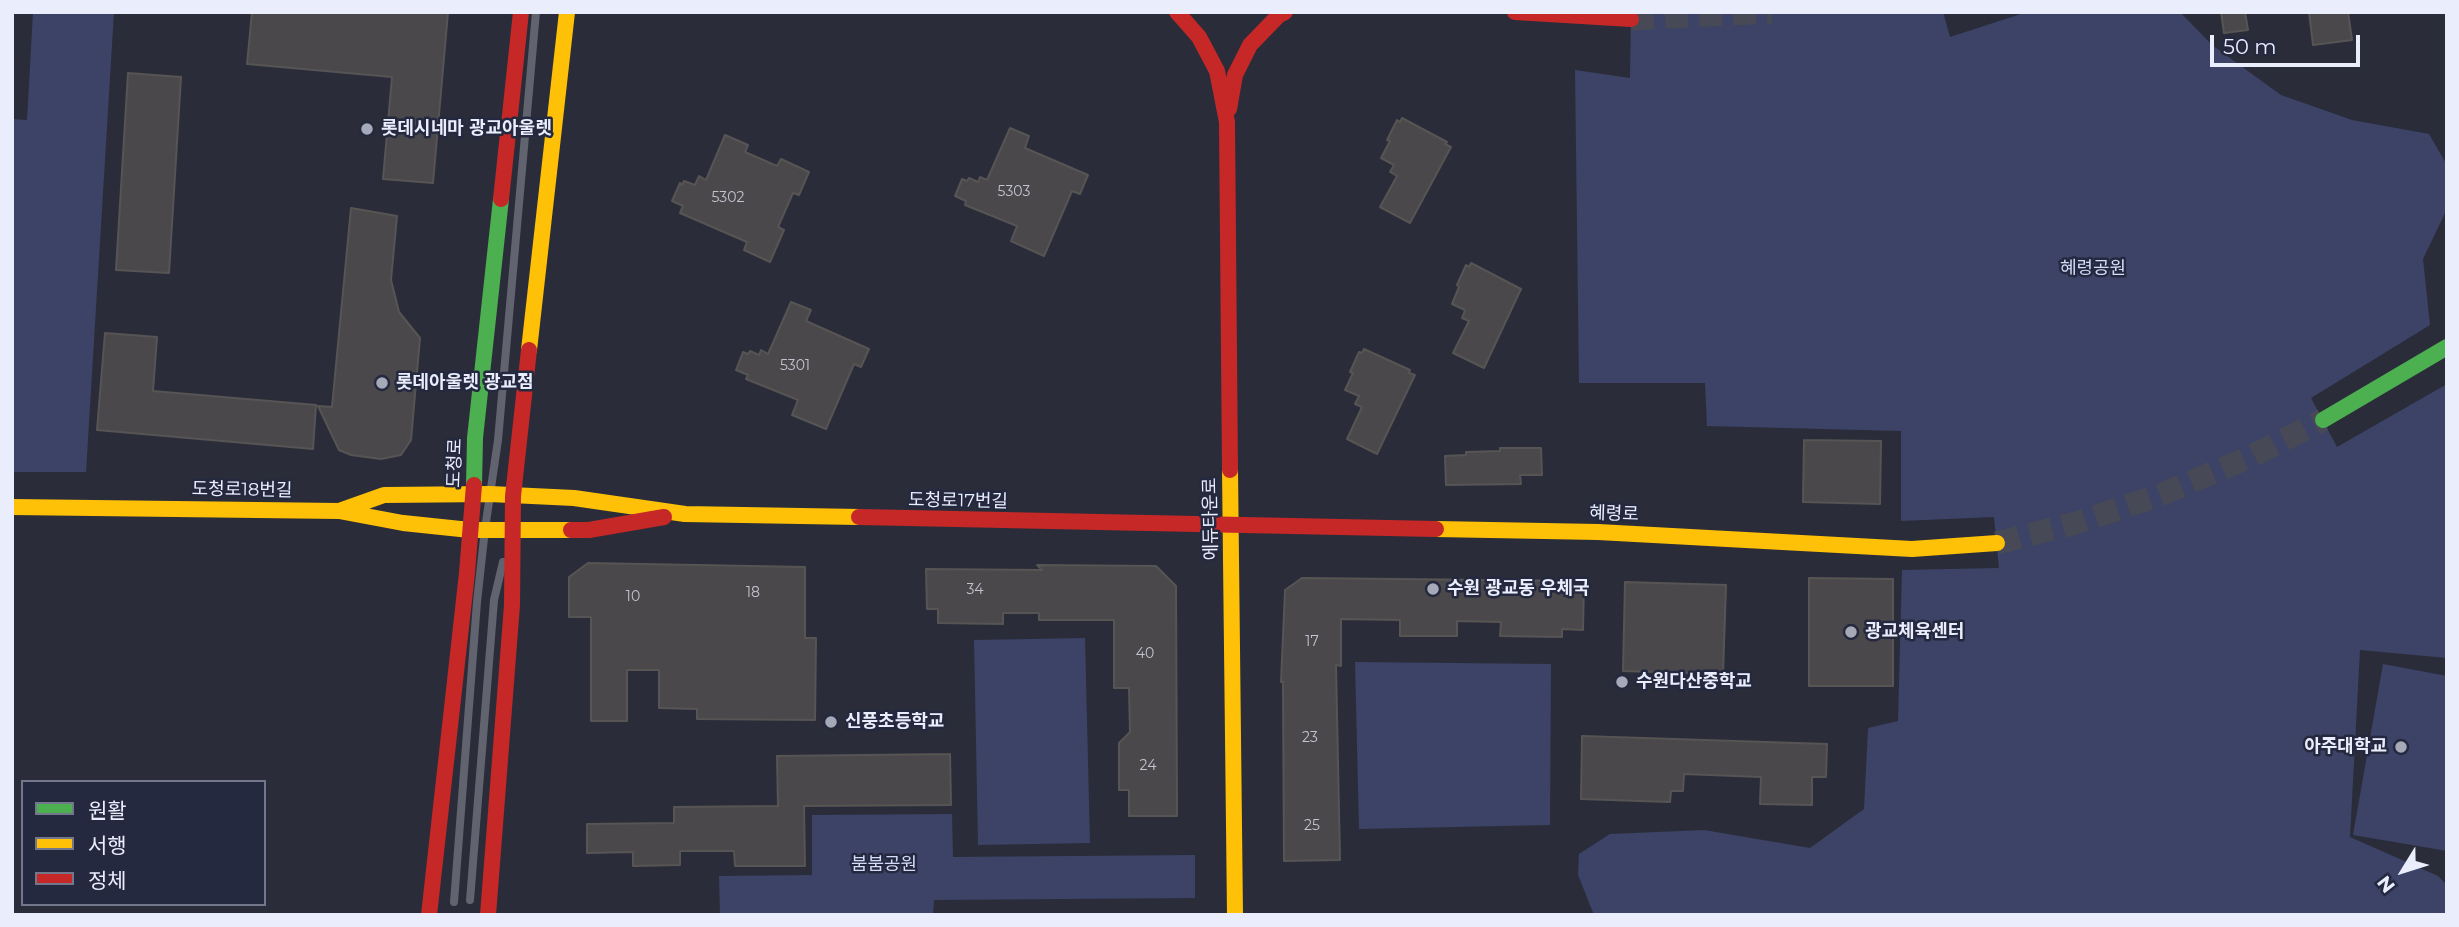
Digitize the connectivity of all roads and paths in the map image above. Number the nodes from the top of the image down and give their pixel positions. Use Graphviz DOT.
graph roads {
  1 [pos="521,12"];
  2 [pos="536,12"];
  3 [pos="567,12"];
  4 [pos="1177,12"];
  5 [pos="1285,12"];
  6 [pos="1515,12"];
  7 [pos="1631,19"];
  8 [pos="1227,122"];
  9 [pos="2447,347"];
  10 [pos="2323,420"];
  11 [pos="482,495"];
  12 [pos="513,496"];
  13 [pos="12,507"];
  14 [pos="339,511"];
  15 [pos="685,514"];
  16 [pos="1230,526"];
  17 [pos="477,530"];
  18 [pos="512,530"];
  19 [pos="1997,543"];
  20 [pos="470,900"];
  21 [pos="454,902"];
  22 [pos="429,915"];
  23 [pos="488,915"];
  24 [pos="1235,915"];
  1 -- 11 [label="street, 도청로"];
  2 -- 11 [label="lane"];
  3 -- 12 [label="street"];
  4 -- 8 [label="street"];
  5 -- 8 [label="street"];
  6 -- 7 [label="street"];
  8 -- 16 [label="street, 에듀타운로"];
  9 -- 10 [label="street"];
  11 -- 12 [label="street, 도청로17번길"];
  11 -- 14 [label="street, 도청로17번길"];
  11 -- 17 [label="street, 도청로"];
  12 -- 15 [label="street, 도청로17번길"];
  12 -- 18 [label="street"];
  13 -- 14 [label="street, 도청로18번길"];
  14 -- 17 [label="street, 도청로18번길"];
  15 -- 16 [label="street, 도청로17번길"];
  15 -- 18 [label="street, 도청로17번길"];
  16 -- 19 [label="street, 혜령로"];
  16 -- 24 [label="street, 에듀타운로"];
  17 -- 18 [label="street, 도청로17번길"];
  17 -- 21 [label="lane"];
  17 -- 22 [label="street, 도청로"];
  18 -- 20 [label="lane"];
  18 -- 23 [label="street"];
}
